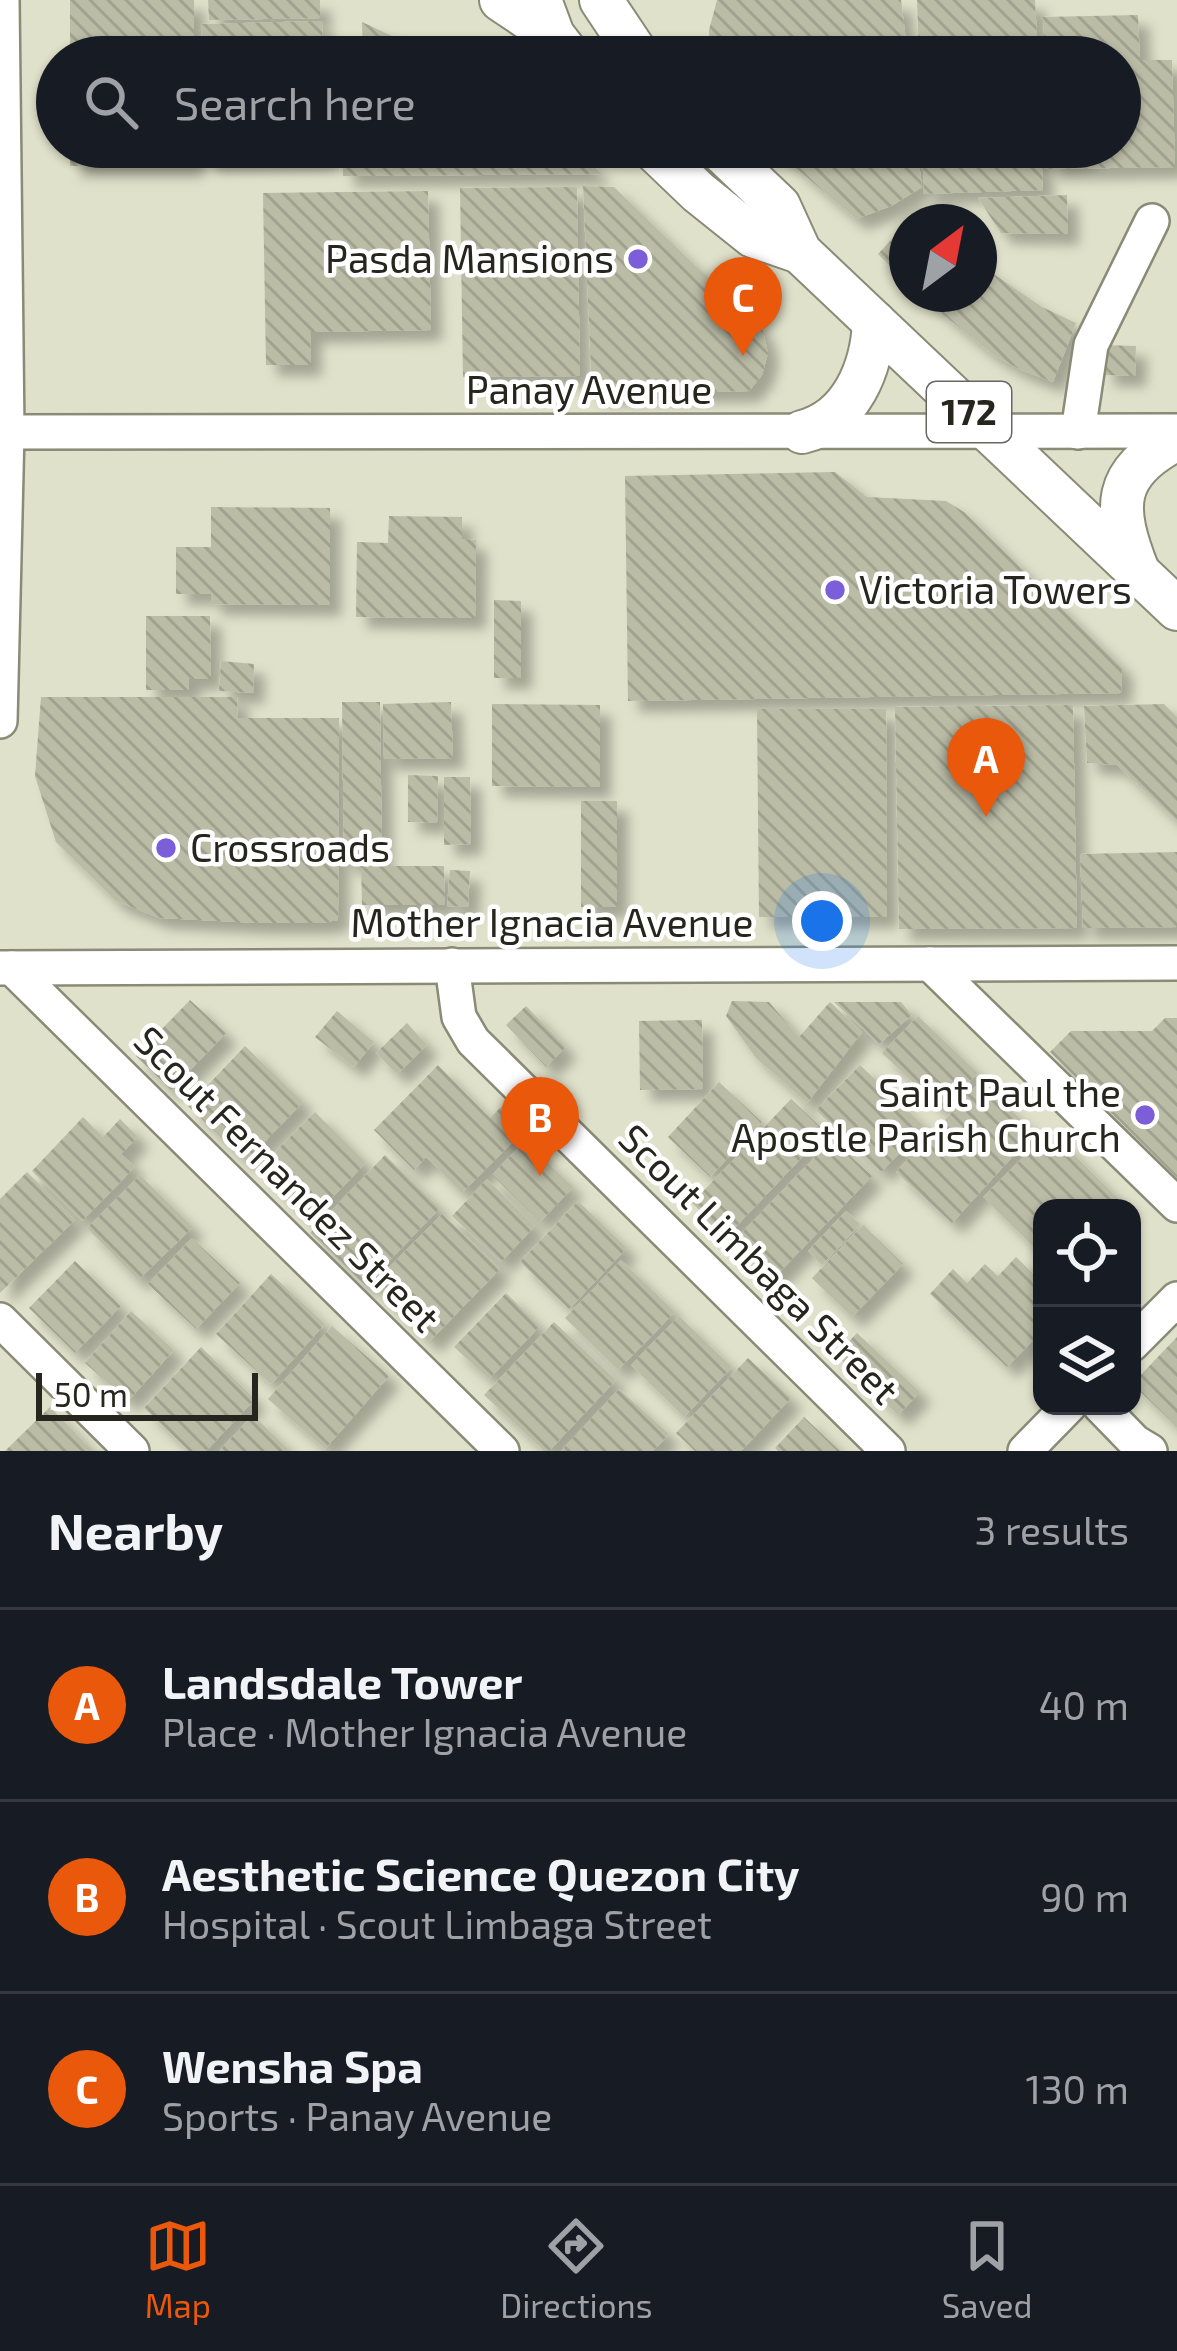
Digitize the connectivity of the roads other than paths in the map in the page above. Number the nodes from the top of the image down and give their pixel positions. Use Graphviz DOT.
graph roads {
  1 [pos="2,0"];
  2 [pos="501,0"];
  3 [pos="601,0"];
  4 [pos="636,0"];
  5 [pos="554,30"];
  6 [pos="625,36"];
  7 [pos="636,36"];
  8 [pos="673,168"];
  9 [pos="739,168"];
  10 [pos="1152,221"];
  11 [pos="800,252"];
  12 [pos="874,322"];
  13 [pos="3,432"];
  14 [pos="802,432"];
  15 [pos="1078,432"];
  16 [pos="992,433"];
  17 [pos="1177,435"];
  18 [pos="1138,572"];
  19 [pos="1177,609"];
  20 [pos="0,721"];
  21 [pos="1177,963"];
  22 [pos="930,964"];
  23 [pos="452,965"];
  24 [pos="6,968"];
  25 [pos="1177,1204"];
  26 [pos="1177,1299"];
  27 [pos="0,1319"];
  28 [pos="1141,1335"];
  29 [pos="1061,1415"];
  30 [pos="1109,1415"];
  31 [pos="132,1451"];
  32 [pos="502,1451"];
  33 [pos="889,1451"];
  34 [pos="1025,1451"];
  35 [pos="1150,1451"];
  1 -- 13 [label="street"];
  2 -- 5 [label="main road"];
  3 -- 6 [label="main road"];
  4 -- 7 [label="main road"];
  8 -- 11 [label="main road, 172"];
  9 -- 11 [label="main road, 172"];
  10 -- 15 [label="street"];
  11 -- 12 [label="main road, 172"];
  12 -- 14 [label="main road"];
  12 -- 16 [label="main road, 172"];
  13 -- 14 [label="street, Panay Avenue"];
  13 -- 20 [label="street"];
  14 -- 16 [label="street, Panay Avenue"];
  15 -- 16 [label="street, Panay Avenue"];
  15 -- 17 [label="street, Panay Avenue"];
  16 -- 18 [label="main road, 172"];
  17 -- 18 [label="main road"];
  18 -- 19 [label="main road, 172"];
  21 -- 22 [label="street, Mother Ignacia Avenue"];
  22 -- 23 [label="street, Mother Ignacia Avenue"];
  22 -- 25 [label="street"];
  23 -- 24 [label="street, Mother Ignacia Avenue"];
  23 -- 33 [label="street, Scout Limbaga Street"];
  24 -- 32 [label="street, Scout Fernandez Street"];
  26 -- 28 [label="street"];
  27 -- 31 [label="street"];
  29 -- 34 [label="street"];
  30 -- 35 [label="street"];
}
